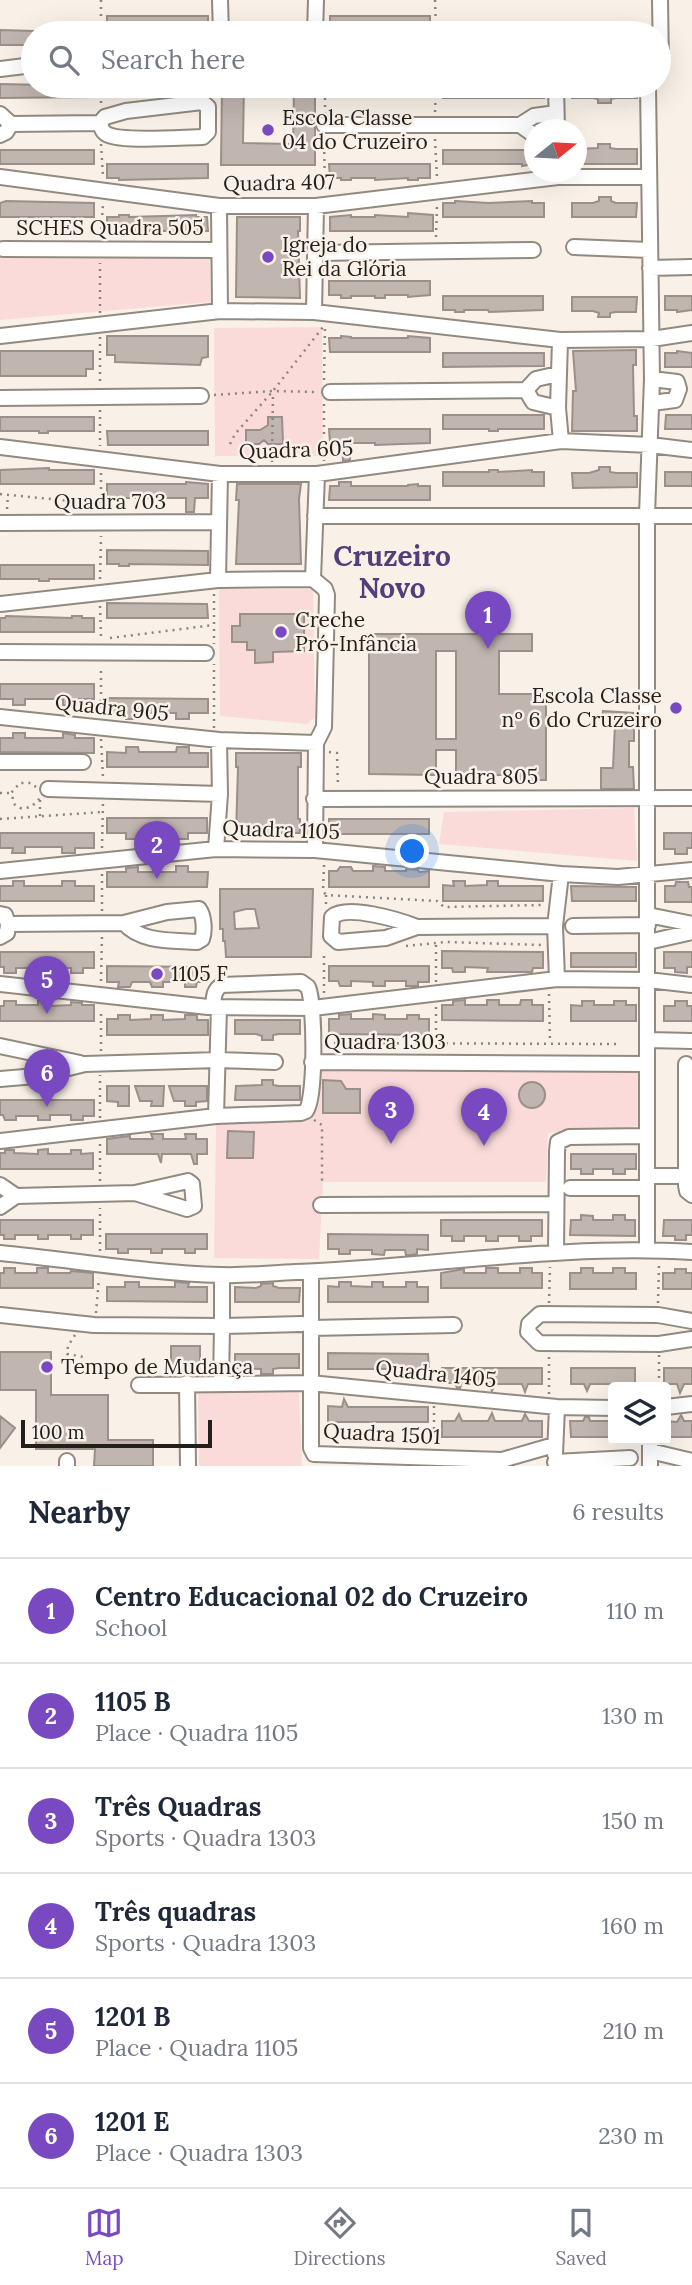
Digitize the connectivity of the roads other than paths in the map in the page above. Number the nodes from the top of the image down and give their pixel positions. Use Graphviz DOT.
graph roads {
  1 [pos="220,0"];
  2 [pos="316,0"];
  3 [pos="660,0"];
  4 [pos="221,21"];
  5 [pos="315,21"];
  6 [pos="660,21"];
  7 [pos="21,66"];
  8 [pos="0,69"];
  9 [pos="556,98"];
  10 [pos="648,98"];
  11 [pos="556,113"];
  12 [pos="0,114"];
  13 [pos="556,119"];
  14 [pos="99,123"];
  15 [pos="11,124"];
  16 [pos="324,125"];
  17 [pos="520,125"];
  18 [pos="524,128"];
  19 [pos="0,135"];
  20 [pos="587,175"];
  21 [pos="0,177"];
  22 [pos="649,177"];
  23 [pos="524,179"];
  24 [pos="219,206"];
  25 [pos="320,206"];
  26 [pos="575,247"];
  27 [pos="3,249"];
  28 [pos="218,250"];
  29 [pos="533,250"];
  30 [pos="649,250"];
  31 [pos="316,253"];
  32 [pos="692,267"];
  33 [pos="650,268"];
  34 [pos="220,311"];
  35 [pos="314,312"];
  36 [pos="692,334"];
  37 [pos="0,336"];
  38 [pos="652,339"];
  39 [pos="560,340"];
  40 [pos="558,374"];
  41 [pos="652,379"];
  42 [pos="686,389"];
  43 [pos="526,390"];
  44 [pos="330,392"];
  45 [pos="201,396"];
  46 [pos="0,398"];
  47 [pos="652,403"];
  48 [pos="558,408"];
  49 [pos="561,441"];
  50 [pos="650,445"];
  51 [pos="0,447"];
  52 [pos="692,450"];
  53 [pos="220,474"];
  54 [pos="317,474"];
  55 [pos="647,515"];
  56 [pos="316,516"];
  57 [pos="692,516"];
  58 [pos="219,522"];
  59 [pos="0,523"];
  60 [pos="313,579"];
  61 [pos="218,580"];
  62 [pos="0,604"];
  63 [pos="0,652"];
  64 [pos="206,653"];
  65 [pos="0,717"];
  66 [pos="319,738"];
  67 [pos="219,740"];
  68 [pos="0,762"];
  69 [pos="83,762"];
  70 [pos="43,793"];
  71 [pos="220,794"];
  72 [pos="648,798"];
  73 [pos="692,798"];
  74 [pos="314,799"];
  75 [pos="216,849"];
  76 [pos="320,851"];
  77 [pos="692,870"];
  78 [pos="0,871"];
  79 [pos="561,874"];
  80 [pos="648,875"];
  81 [pos="4,919"];
  82 [pos="648,920"];
  83 [pos="124,923"];
  84 [pos="692,924"];
  85 [pos="555,926"];
  86 [pos="573,926"];
  87 [pos="417,927"];
  88 [pos="692,932"];
  89 [pos="0,937"];
  90 [pos="648,942"];
  91 [pos="553,979"];
  92 [pos="648,980"];
  93 [pos="0,984"];
  94 [pos="692,985"];
  95 [pos="216,1007"];
  96 [pos="318,1007"];
  97 [pos="648,1040"];
  98 [pos="692,1041"];
  99 [pos="0,1046"];
  100 [pos="218,1060"];
  101 [pos="275,1062"];
  102 [pos="312,1062"];
  103 [pos="686,1063"];
  104 [pos="85,1064"];
  105 [pos="648,1065"];
  106 [pos="0,1079"];
  107 [pos="216,1115"];
  108 [pos="647,1136"];
  109 [pos="0,1141"];
  110 [pos="685,1176"];
  111 [pos="647,1182"];
  112 [pos="0,1185"];
  113 [pos="570,1188"];
  114 [pos="135,1193"];
  115 [pos="692,1195"];
  116 [pos="16,1196"];
  117 [pos="556,1204"];
  118 [pos="321,1206"];
  119 [pos="0,1207"];
  120 [pos="647,1250"];
  121 [pos="692,1252"];
  122 [pos="0,1253"];
  123 [pos="556,1253"];
  124 [pos="310,1272"];
  125 [pos="222,1275"];
  126 [pos="0,1315"];
  127 [pos="692,1321"];
  128 [pos="454,1325"];
  129 [pos="222,1326"];
  130 [pos="306,1326"];
  131 [pos="692,1339"];
  132 [pos="187,1383"];
  133 [pos="221,1383"];
  134 [pos="310,1383"];
  135 [pos="139,1385"];
  136 [pos="692,1404"];
  137 [pos="671,1406"];
  138 [pos="558,1407"];
  139 [pos="608,1408"];
  140 [pos="554,1445"];
  141 [pos="650,1445"];
  142 [pos="630,1458"];
  143 [pos="692,1461"];
  144 [pos="555,1464"];
  145 [pos="188,1466"];
  146 [pos="650,1466"];
  1 -- 4 [label="street"];
  2 -- 5 [label="street"];
  3 -- 6 [label="street"];
  7 -- 8 [label="street"];
  9 -- 11 [label="street"];
  10 -- 22 [label="street"];
  11 -- 13 [label="street"];
  11 -- 17 [label="street"];
  12 -- 15 [label="street"];
  14 -- 14 [label="street"];
  14 -- 15 [label="street"];
  15 -- 19 [label="street"];
  16 -- 17 [label="street"];
  17 -- 18 [label="street"];
  20 -- 22 [label="street, Quadra 407"];
  21 -- 24 [label="street, Quadra 407"];
  22 -- 30 [label="street"];
  23 -- 25 [label="street, Quadra 407"];
  24 -- 25 [label="street, Quadra 407"];
  24 -- 28 [label="street"];
  25 -- 31 [label="street"];
  26 -- 30 [label="street"];
  27 -- 28 [label="street, SCHES Quadra 505"];
  28 -- 34 [label="street"];
  29 -- 31 [label="street"];
  30 -- 33 [label="street"];
  31 -- 35 [label="street"];
  32 -- 33 [label="street"];
  33 -- 38 [label="street"];
  34 -- 35 [label="street"];
  34 -- 37 [label="street"];
  35 -- 39 [label="street"];
  36 -- 38 [label="street"];
  38 -- 39 [label="street"];
  38 -- 41 [label="street"];
  39 -- 40 [label="street"];
  40 -- 43 [label="street"];
  40 -- 48 [label="street"];
  41 -- 42 [label="street"];
  41 -- 47 [label="street"];
  42 -- 47 [label="street"];
  43 -- 44 [label="street"];
  43 -- 48 [label="street"];
  45 -- 46 [label="street"];
  47 -- 50 [label="street"];
  48 -- 49 [label="street"];
  49 -- 50 [label="street, Quadra 605"];
  49 -- 54 [label="street, Quadra 605"];
  50 -- 52 [label="street, Quadra 605"];
  50 -- 55 [label="street"];
  51 -- 53 [label="street, Quadra 605"];
  53 -- 54 [label="street, Quadra 605"];
  53 -- 58 [label="street"];
  54 -- 56 [label="street"];
  55 -- 56 [label="street"];
  55 -- 57 [label="street"];
  55 -- 72 [label="street"];
  56 -- 60 [label="street"];
  58 -- 59 [label="street, Quadra 703"];
  58 -- 61 [label="street"];
  60 -- 61 [label="street"];
  60 -- 66 [label="street"];
  61 -- 62 [label="street"];
  63 -- 64 [label="street"];
  65 -- 67 [label="street, Quadra 905"];
  66 -- 67 [label="street, Quadra 905"];
  66 -- 74 [label="street"];
  67 -- 71 [label="street"];
  68 -- 69 [label="street"];
  70 -- 71 [label="street"];
  71 -- 75 [label="street"];
  72 -- 73 [label="street, Quadra 805"];
  72 -- 74 [label="street, Quadra 805"];
  72 -- 80 [label="street"];
  74 -- 76 [label="street"];
  75 -- 76 [label="street, Quadra 1105"];
  75 -- 78 [label="street, Quadra 1105"];
  76 -- 79 [label="street, Quadra 1105"];
  77 -- 80 [label="street, Quadra 1105"];
  79 -- 80 [label="street, Quadra 1105"];
  79 -- 85 [label="street"];
  80 -- 82 [label="street"];
  81 -- 83 [label="street"];
  81 -- 89 [label="street"];
  82 -- 84 [label="street"];
  82 -- 86 [label="street"];
  82 -- 90 [label="street"];
  83 -- 83 [label="street"];
  85 -- 87 [label="street"];
  85 -- 91 [label="street"];
  87 -- 87 [label="street"];
  88 -- 90 [label="street"];
  90 -- 92 [label="street"];
  91 -- 92 [label="street"];
  91 -- 96 [label="street"];
  92 -- 94 [label="street"];
  92 -- 97 [label="street"];
  93 -- 95 [label="street"];
  95 -- 96 [label="street"];
  95 -- 96 [label="street"];
  95 -- 100 [label="street"];
  96 -- 102 [label="street"];
  97 -- 98 [label="street"];
  97 -- 105 [label="street"];
  99 -- 104 [label="street"];
  100 -- 101 [label="street"];
  100 -- 104 [label="street"];
  100 -- 107 [label="street"];
  102 -- 105 [label="street, Quadra 1303"];
  102 -- 107 [label="street, Quadra 1303"];
  103 -- 110 [label="street"];
  104 -- 106 [label="street"];
  105 -- 108 [label="street"];
  107 -- 109 [label="street, Quadra 1303"];
  108 -- 111 [label="street"];
  108 -- 117 [label="street"];
  110 -- 111 [label="street"];
  110 -- 115 [label="street"];
  111 -- 113 [label="street"];
  111 -- 120 [label="street"];
  112 -- 116 [label="street"];
  114 -- 116 [label="street"];
  116 -- 119 [label="street"];
  117 -- 118 [label="street"];
  117 -- 123 [label="street"];
  120 -- 121 [label="street"];
  120 -- 123 [label="street"];
  122 -- 125 [label="street"];
  123 -- 124 [label="street"];
  124 -- 125 [label="street"];
  124 -- 130 [label="street"];
  125 -- 129 [label="street"];
  126 -- 129 [label="street, Quadra 1405"];
  127 -- 131 [label="street"];
  128 -- 130 [label="street, Quadra 1405"];
  129 -- 130 [label="street, Quadra 1405"];
  129 -- 133 [label="street"];
  130 -- 134 [label="street"];
  132 -- 133 [label="street"];
  132 -- 135 [label="street"];
  132 -- 145 [label="street"];
  133 -- 134 [label="street"];
  134 -- 138 [label="street, Quadra 1405"];
  134 -- 140 [label="street, Quadra 1501"];
  136 -- 137 [label="street"];
  138 -- 139 [label="street, Quadra 1405"];
  138 -- 140 [label="street"];
  140 -- 144 [label="street"];
  141 -- 143 [label="street"];
  141 -- 146 [label="street"];
  142 -- 144 [label="street"];
}
